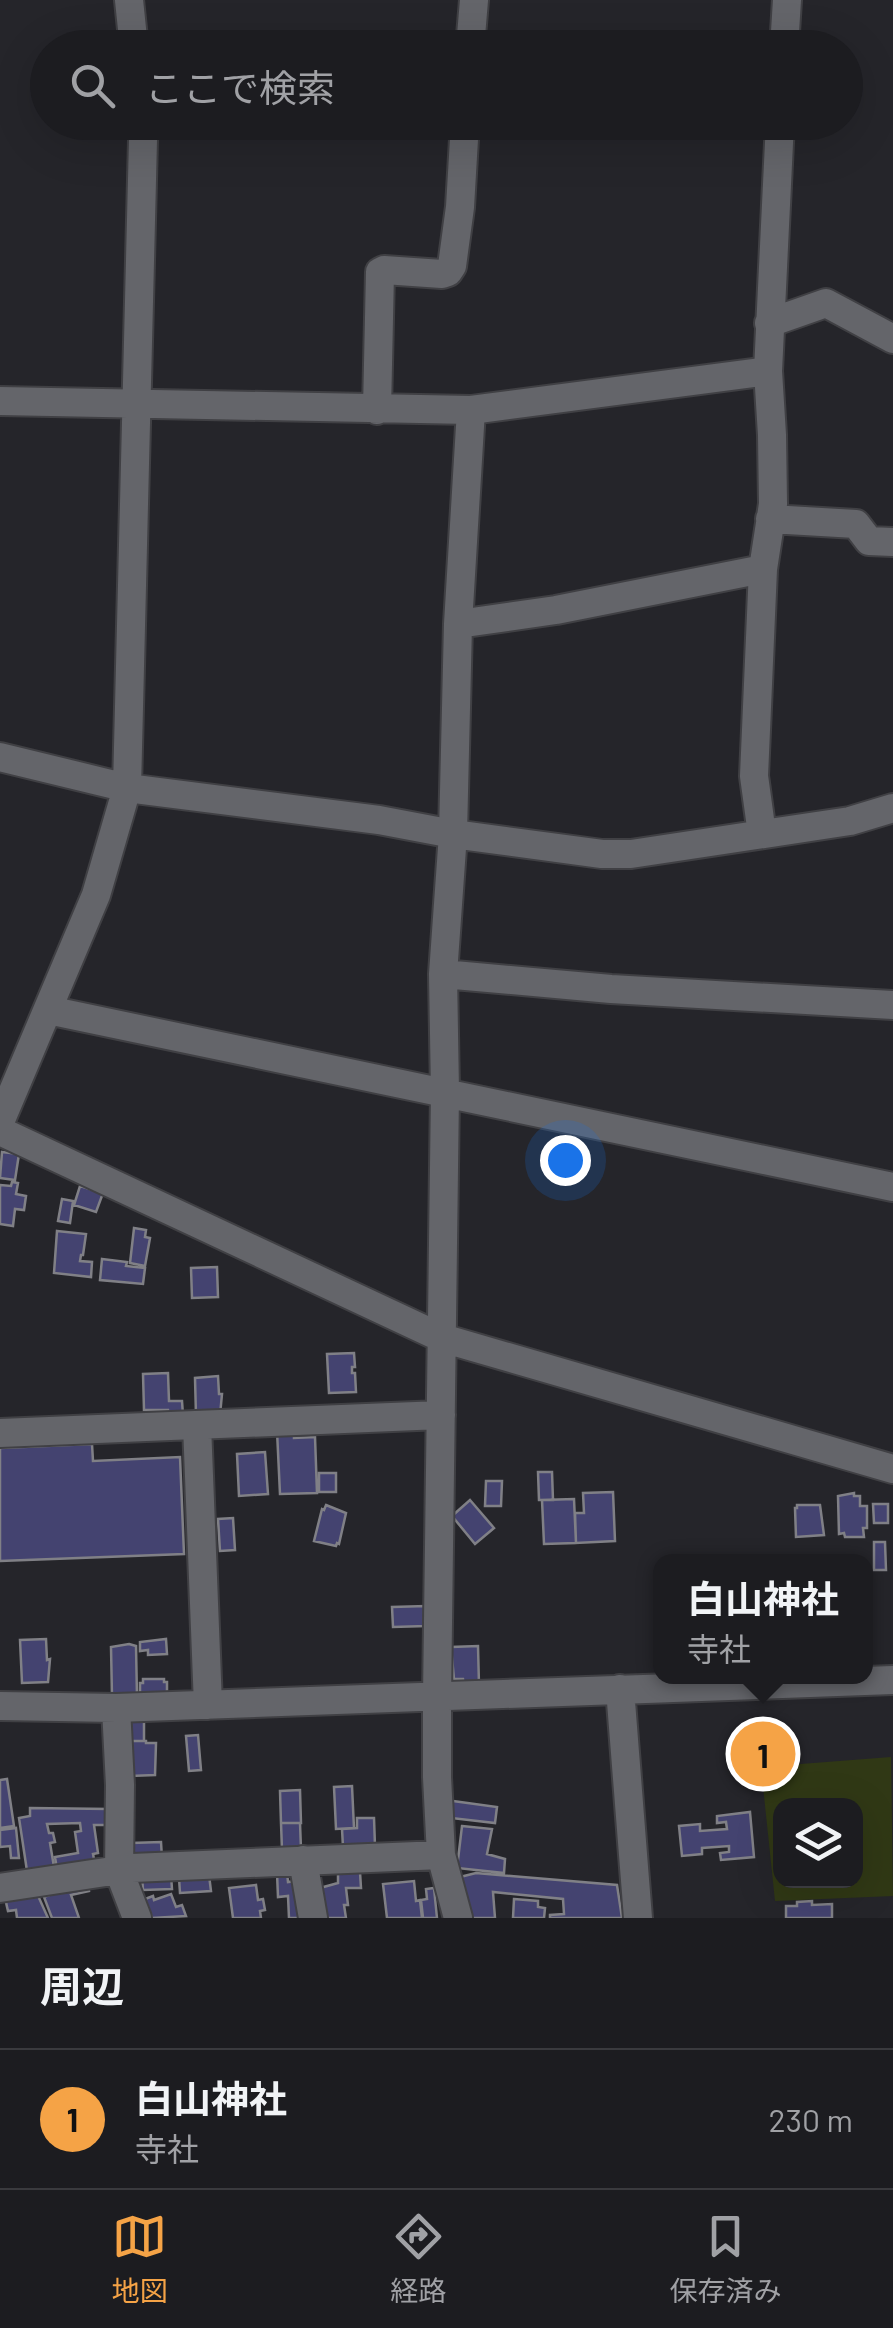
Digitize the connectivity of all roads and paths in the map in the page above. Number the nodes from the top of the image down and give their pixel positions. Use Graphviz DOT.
graph roads {
  1 [pos="130,0"];
  2 [pos="474,0"];
  3 [pos="787,0"];
  4 [pos="132,30"];
  5 [pos="472,30"];
  6 [pos="785,30"];
  7 [pos="141,140"];
  8 [pos="464,140"];
  9 [pos="779,140"];
  10 [pos="769,323"];
  11 [pos="893,339"];
  12 [pos="768,371"];
  13 [pos="0,401"];
  14 [pos="138,405"];
  15 [pos="377,410"];
  16 [pos="471,410"];
  17 [pos="770,519"];
  18 [pos="893,542"];
  19 [pos="763,569"];
  20 [pos="458,624"];
  21 [pos="0,758"];
  22 [pos="127,788"];
  23 [pos="893,808"];
  24 [pos="453,834"];
  25 [pos="762,834"];
  26 [pos="443,974"];
  27 [pos="893,1005"];
  28 [pos="48,1010"];
  29 [pos="445,1092"];
  30 [pos="0,1122"];
  31 [pos="0,1131"];
  32 [pos="893,1187"];
  33 [pos="442,1338"];
  34 [pos="441,1415"];
  35 [pos="197,1425"];
  36 [pos="0,1433"];
  37 [pos="893,1469"];
  38 [pos="756,1684"];
  39 [pos="620,1688"];
  40 [pos="437,1698"];
  41 [pos="208,1705"];
  42 [pos="0,1706"];
  43 [pos="116,1708"];
  44 [pos="441,1855"];
  45 [pos="303,1860"];
  46 [pos="119,1871"];
  47 [pos="0,1888"];
  48 [pos="137,1918"];
  49 [pos="314,1918"];
  50 [pos="458,1918"];
  51 [pos="638,1918"];
  1 -- 4 [label="street"];
  2 -- 5 [label="street"];
  3 -- 6 [label="street"];
  7 -- 14 [label="street"];
  8 -- 15 [label="street"];
  9 -- 10 [label="street"];
  10 -- 11 [label="street"];
  10 -- 12 [label="street"];
  12 -- 16 [label="street"];
  12 -- 17 [label="street"];
  13 -- 14 [label="street"];
  14 -- 15 [label="street"];
  14 -- 22 [label="street"];
  15 -- 16 [label="street"];
  16 -- 20 [label="street"];
  17 -- 18 [label="street"];
  17 -- 19 [label="street"];
  19 -- 20 [label="street"];
  19 -- 25 [label="street"];
  20 -- 24 [label="street"];
  21 -- 22 [label="street"];
  22 -- 24 [label="street"];
  22 -- 28 [label="street"];
  23 -- 25 [label="street"];
  24 -- 25 [label="street"];
  24 -- 26 [label="street"];
  26 -- 27 [label="street"];
  26 -- 29 [label="street"];
  28 -- 29 [label="street"];
  28 -- 30 [label="street"];
  29 -- 32 [label="street"];
  29 -- 33 [label="street"];
  31 -- 33 [label="street"];
  33 -- 34 [label="street"];
  33 -- 37 [label="street"];
  34 -- 35 [label="street"];
  34 -- 40 [label="street"];
  35 -- 36 [label="street"];
  35 -- 41 [label="street"];
  38 -- 39 [label="street"];
  39 -- 40 [label="street"];
  39 -- 51 [label="street"];
  40 -- 41 [label="street"];
  40 -- 44 [label="street"];
  41 -- 43 [label="street"];
  42 -- 43 [label="street"];
  43 -- 46 [label="street"];
  44 -- 45 [label="street"];
  44 -- 50 [label="street"];
  45 -- 46 [label="street"];
  45 -- 49 [label="street"];
  46 -- 47 [label="street"];
  46 -- 48 [label="street"];
}
